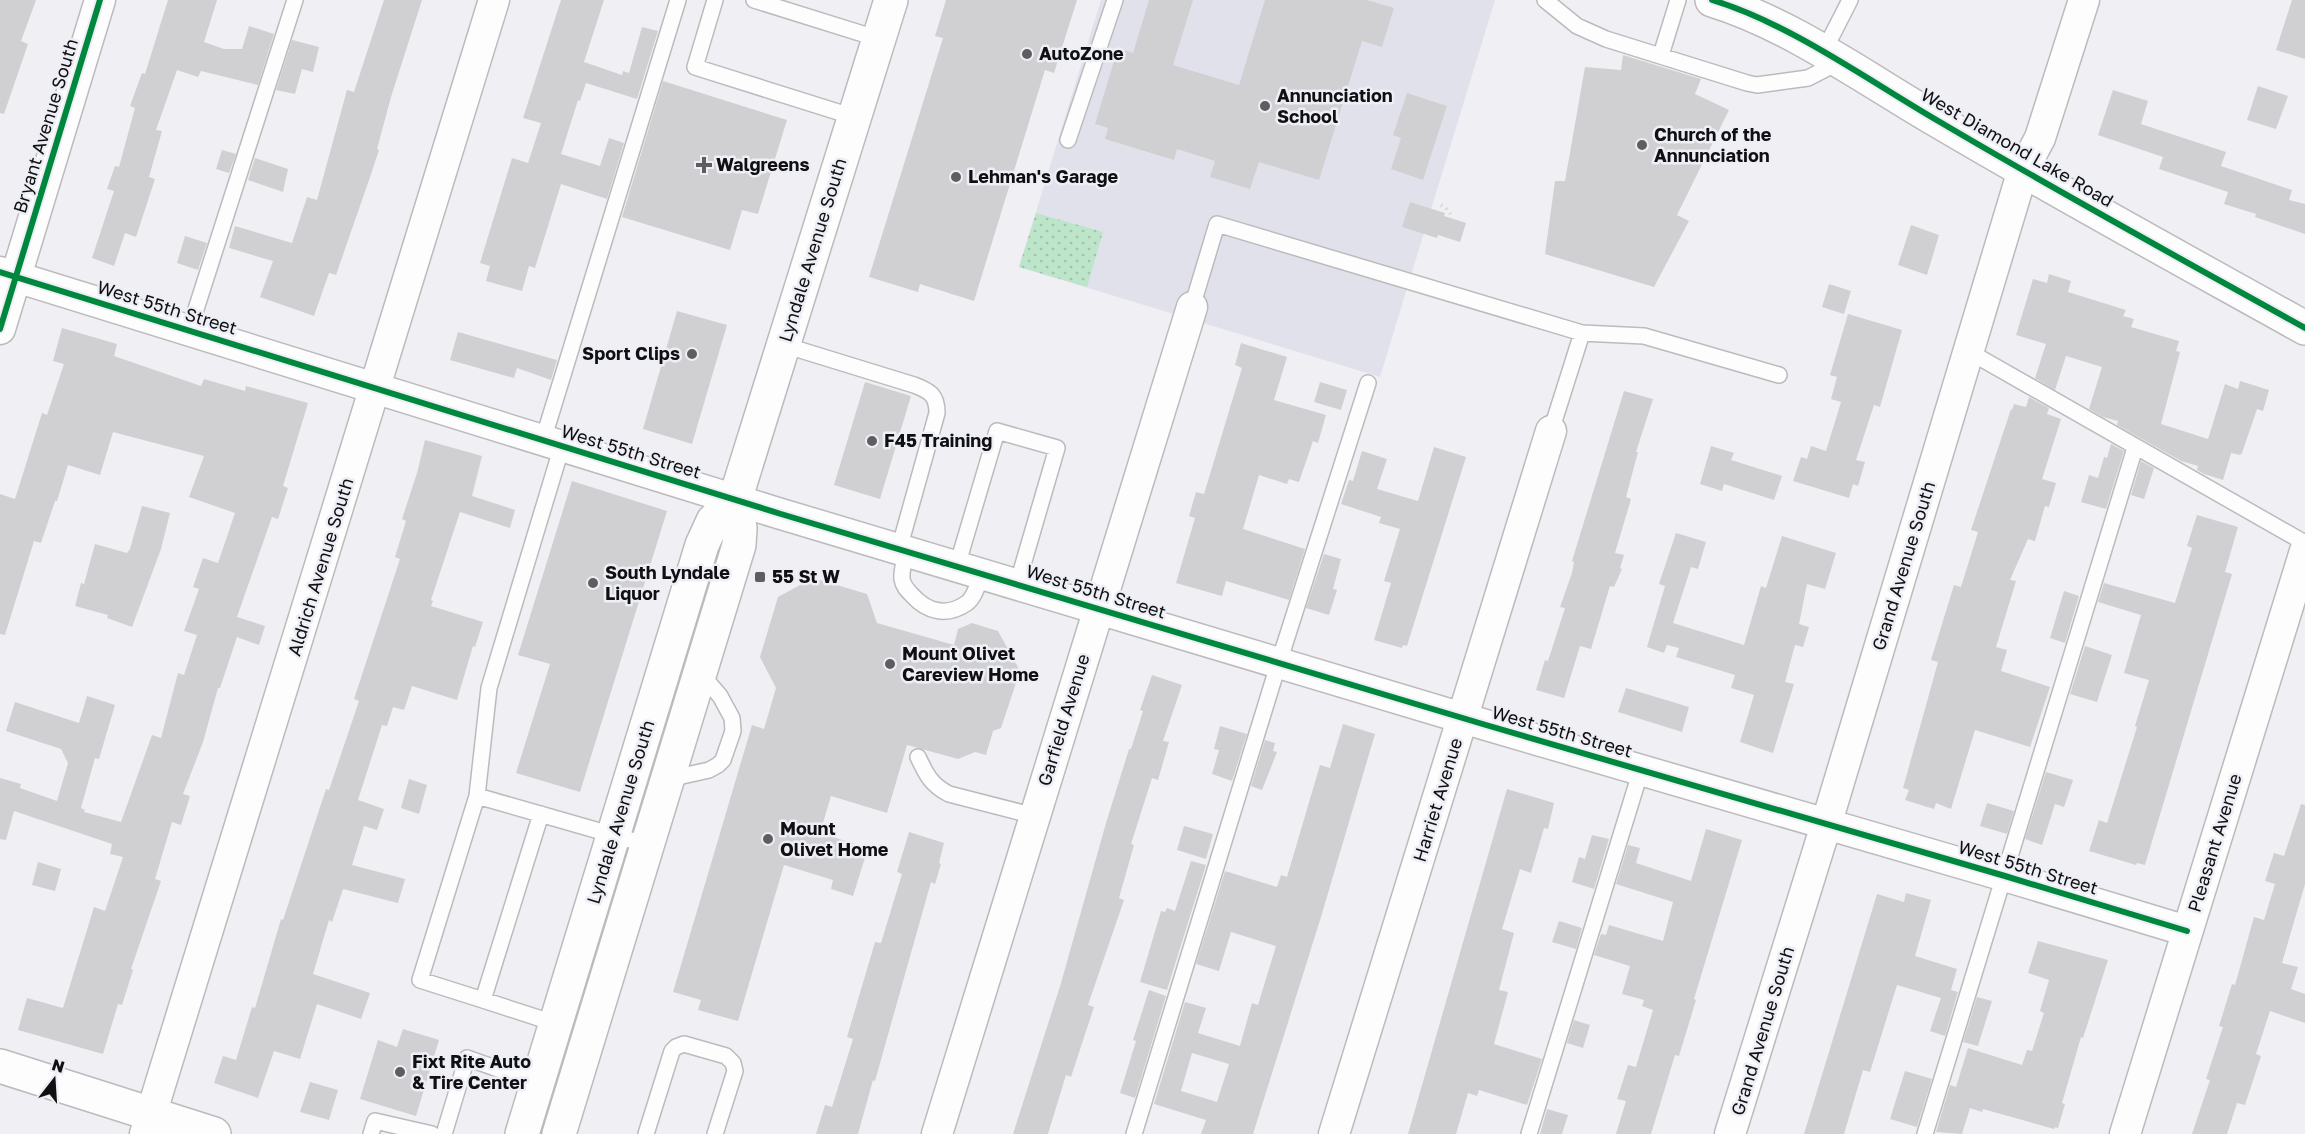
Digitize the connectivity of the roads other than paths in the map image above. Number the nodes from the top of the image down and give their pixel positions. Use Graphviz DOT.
graph roads {
  1 [pos="100,0"];
  2 [pos="295,0"];
  3 [pos="494,0"];
  4 [pos="678,0"];
  5 [pos="716,0"];
  6 [pos="754,0"];
  7 [pos="891,0"];
  8 [pos="1115,0"];
  9 [pos="1545,0"];
  10 [pos="1678,0"];
  11 [pos="1712,0"];
  12 [pos="1850,0"];
  13 [pos="2084,0"];
  14 [pos="879,39"];
  15 [pos="1661,55"];
  16 [pos="1831,58"];
  17 [pos="854,117"];
  18 [pos="1068,140"];
  19 [pos="2023,170"];
  20 [pos="8,274"];
  21 [pos="1192,307"];
  22 [pos="2305,328"];
  23 [pos="0,329"];
  24 [pos="189,331"];
  25 [pos="1582,333"];
  26 [pos="784,345"];
  27 [pos="1968,351"];
  28 [pos="1779,375"];
  29 [pos="1368,383"];
  30 [pos="375,389"];
  31 [pos="1551,431"];
  32 [pos="553,443"];
  33 [pos="2135,448"];
  34 [pos="735,500"];
  35 [pos="2305,543"];
  36 [pos="902,550"];
  37 [pos="2305,551"];
  38 [pos="970,570"];
  39 [pos="1017,585"];
  40 [pos="1098,609"];
  41 [pos="1279,662"];
  42 [pos="701,674"];
  43 [pos="1463,718"];
  44 [pos="918,757"];
  45 [pos="1641,770"];
  46 [pos="669,780"];
  47 [pos="477,796"];
  48 [pos="542,814"];
  49 [pos="1035,816"];
  50 [pos="1826,825"];
  51 [pos="614,835"];
  52 [pos="648,845"];
  53 [pos="2005,876"];
  54 [pos="2187,931"];
  55 [pos="483,1000"];
  56 [pos="557,1024"];
  57 [pos="0,1066"];
  58 [pos="539,1079"];
  59 [pos="148,1124"];
  60 [pos="214,1134"];
  61 [pos="371,1134"];
  62 [pos="432,1134"];
  63 [pos="444,1134"];
  64 [pos="522,1134"];
  65 [pos="559,1134"];
  66 [pos="646,1134"];
  67 [pos="715,1134"];
  68 [pos="937,1134"];
  69 [pos="1134,1134"];
  70 [pos="1334,1134"];
  71 [pos="1529,1134"];
  72 [pos="1730,1134"];
  73 [pos="1925,1134"];
  74 [pos="2125,1134"];
  1 -- 20 [label="street, Bryant Avenue South"];
  2 -- 24 [label="lane"];
  3 -- 30 [label="street, Aldrich Avenue South"];
  4 -- 32 [label="lane"];
  5 -- 17 [label="lane"];
  6 -- 14 [label="lane"];
  7 -- 14 [label="main road, Lyndale Avenue South"];
  8 -- 18 [label="lane"];
  9 -- 15 [label="lane"];
  10 -- 15 [label="lane"];
  11 -- 16 [label="main road, West Diamond Lake Road"];
  12 -- 16 [label="lane"];
  13 -- 19 [label="street, Grand Avenue South"];
  14 -- 17 [label="main road, Lyndale Avenue South"];
  15 -- 16 [label="lane"];
  16 -- 19 [label="main road, West Diamond Lake Road"];
  17 -- 26 [label="main road, Lyndale Avenue South"];
  19 -- 22 [label="main road, West Diamond Lake Road"];
  19 -- 27 [label="street, Grand Avenue South"];
  20 -- 23 [label="street, Bryant Avenue South"];
  20 -- 24 [label="street, West 55th Street"];
  21 -- 25 [label="lane"];
  21 -- 40 [label="street, Garfield Avenue"];
  24 -- 30 [label="street, West 55th Street"];
  25 -- 28 [label="lane"];
  25 -- 31 [label="lane"];
  26 -- 34 [label="main road, Lyndale Avenue South"];
  26 -- 36 [label="lane"];
  27 -- 33 [label="lane"];
  27 -- 50 [label="street, Grand Avenue South"];
  29 -- 41 [label="lane"];
  30 -- 32 [label="street, West 55th Street"];
  30 -- 59 [label="street, Aldrich Avenue South"];
  31 -- 43 [label="street, Harriet Avenue"];
  32 -- 34 [label="street, West 55th Street"];
  32 -- 47 [label="lane"];
  33 -- 35 [label="lane"];
  33 -- 53 [label="lane"];
  34 -- 36 [label="street, West 55th Street"];
  34 -- 42 [label="main road, Lyndale Avenue South"];
  34 -- 51 [label="main road, Lyndale Avenue South"];
  36 -- 38 [label="street, West 55th Street"];
  36 -- 38 [label="lane"];
  37 -- 54 [label="street, Pleasant Avenue"];
  38 -- 39 [label="street, West 55th Street"];
  38 -- 39 [label="lane"];
  39 -- 40 [label="street, West 55th Street"];
  40 -- 41 [label="street, West 55th Street"];
  40 -- 49 [label="street, Garfield Avenue"];
  41 -- 43 [label="street, West 55th Street"];
  41 -- 69 [label="lane"];
  42 -- 46 [label="main road, Lyndale Avenue South"];
  42 -- 46 [label="lane"];
  43 -- 45 [label="street, West 55th Street"];
  43 -- 70 [label="street, Harriet Avenue"];
  44 -- 49 [label="lane"];
  45 -- 50 [label="street, West 55th Street"];
  45 -- 71 [label="lane"];
  46 -- 52 [label="main road, Lyndale Avenue South"];
  47 -- 48 [label="lane"];
  47 -- 55 [label="lane"];
  48 -- 51 [label="lane"];
  48 -- 55 [label="lane"];
  49 -- 68 [label="street, Garfield Avenue"];
  50 -- 53 [label="street, West 55th Street"];
  50 -- 72 [label="street, Grand Avenue South"];
  51 -- 52 [label="lane"];
  51 -- 56 [label="main road, Lyndale Avenue South"];
  52 -- 65 [label="main road, Lyndale Avenue South"];
  53 -- 54 [label="street, West 55th Street"];
  53 -- 73 [label="lane"];
  54 -- 74 [label="street, Pleasant Avenue"];
  55 -- 56 [label="lane"];
  56 -- 58 [label="main road, Lyndale Avenue South"];
  57 -- 59 [label="main road"];
  58 -- 63 [label="lane"];
  58 -- 64 [label="main road, Lyndale Avenue South"];
  59 -- 60 [label="main road"];
  61 -- 62 [label="lane"];
  66 -- 67 [label="lane"];
}
